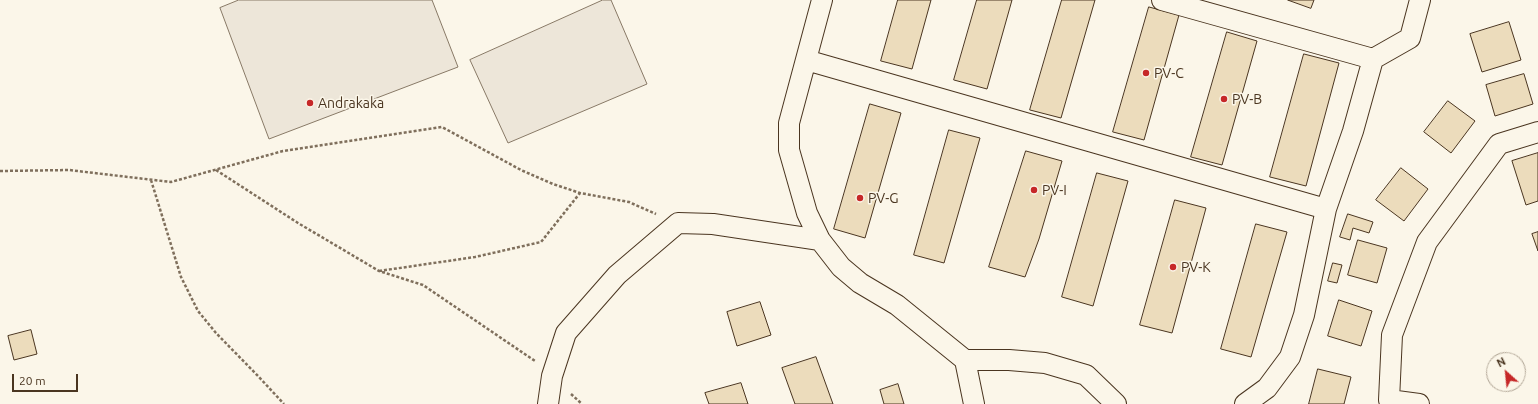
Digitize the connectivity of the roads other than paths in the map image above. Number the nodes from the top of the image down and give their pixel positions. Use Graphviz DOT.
graph roads {
  1 [pos="1162,0"];
  2 [pos="1420,0"];
  3 [pos="821,1"];
  4 [pos="1373,59"];
  5 [pos="806,60"];
  6 [pos="1538,132"];
  7 [pos="1326,209"];
  8 [pos="820,240"];
  9 [pos="965,360"];
  10 [pos="548,404"];
  11 [pos="974,404"];
  12 [pos="1116,404"];
  13 [pos="1245,404"];
  14 [pos="1419,404"];
  1 -- 4 [label="street"];
  2 -- 4 [label="street"];
  3 -- 5 [label="street"];
  4 -- 7 [label="street"];
  5 -- 7 [label="street"];
  5 -- 8 [label="street"];
  6 -- 14 [label="street"];
  7 -- 13 [label="street"];
  8 -- 9 [label="street"];
  8 -- 10 [label="street"];
  9 -- 11 [label="street"];
  9 -- 12 [label="street"];
}
